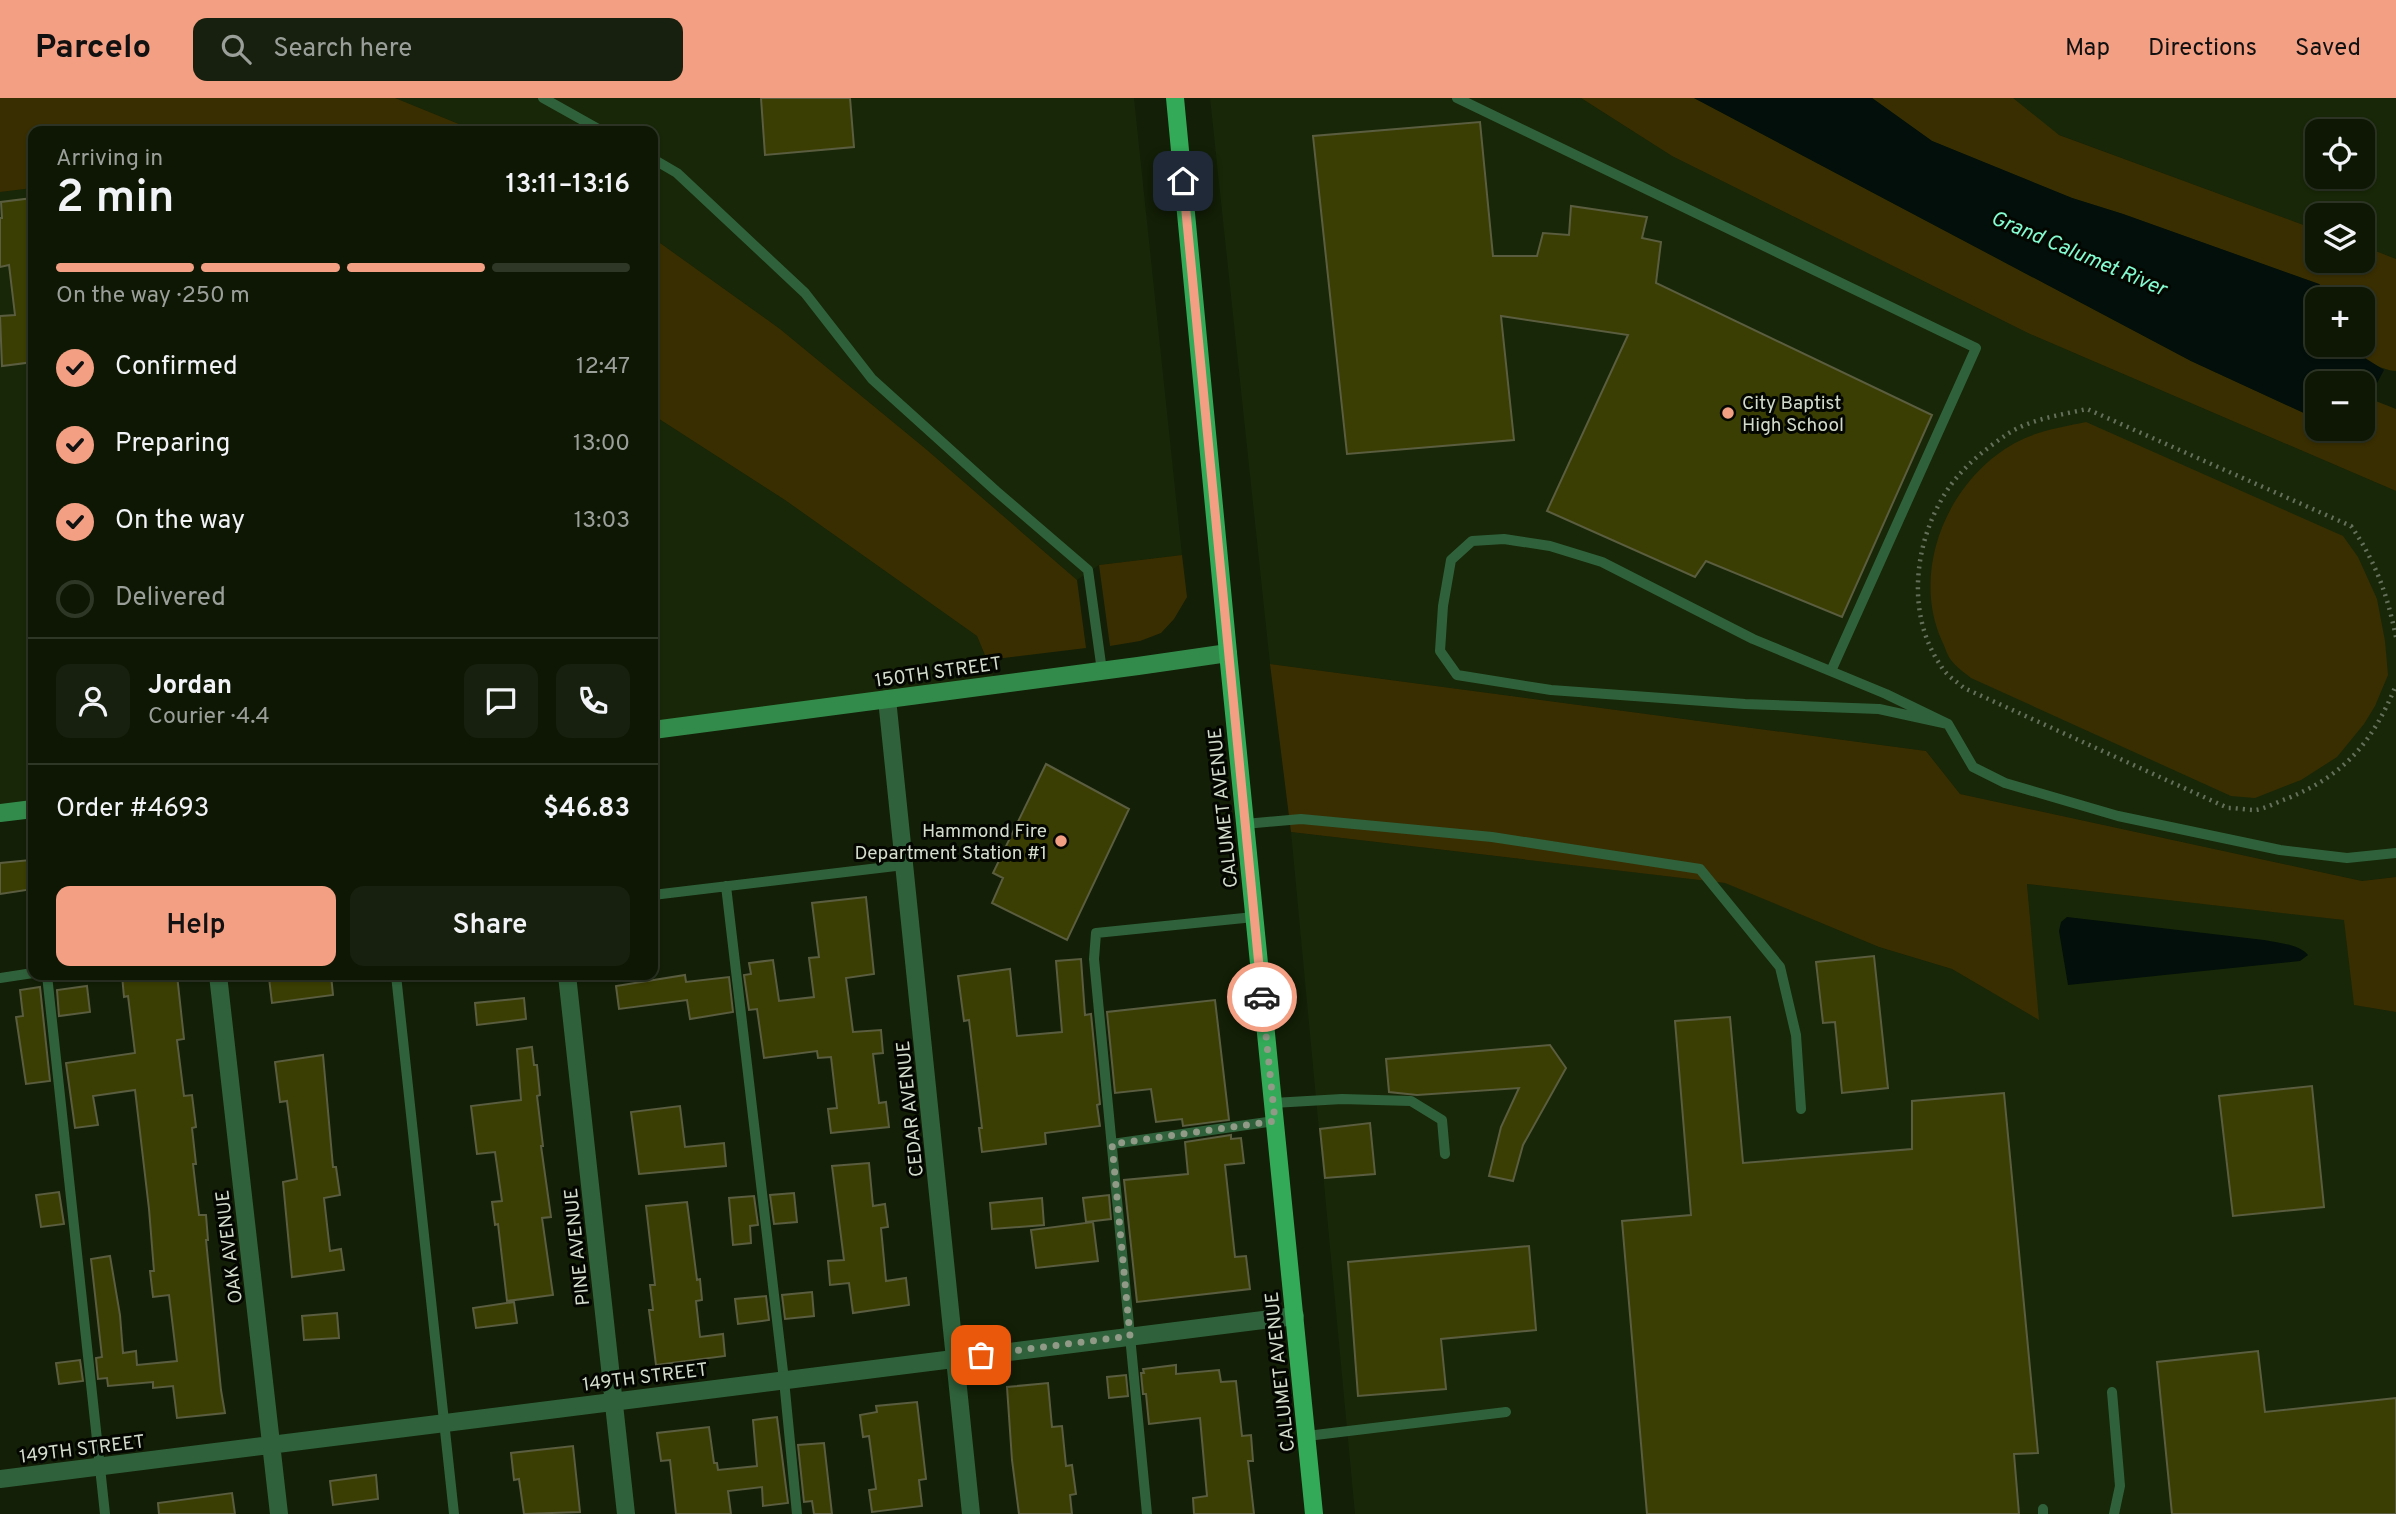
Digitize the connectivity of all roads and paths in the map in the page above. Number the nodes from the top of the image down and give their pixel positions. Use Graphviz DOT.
graph roads {
  1 [pos="543,98"];
  2 [pos="1175,98"];
  3 [pos="1457,98"];
  4 [pos="594,126"];
  5 [pos="658,162"];
  6 [pos="2396,637"];
  7 [pos="1228,653"];
  8 [pos="1102,671"];
  9 [pos="1831,671"];
  10 [pos="2396,685"];
  11 [pos="887,699"];
  12 [pos="1948,724"];
  13 [pos="658,729"];
  14 [pos="28,810"];
  15 [pos="0,813"];
  16 [pos="1245,824"];
  17 [pos="2396,853"];
  18 [pos="904,865"];
  19 [pos="726,886"];
  20 [pos="658,894"];
  21 [pos="1254,917"];
  22 [pos="28,975"];
  23 [pos="0,978"];
  24 [pos="48,980"];
  25 [pos="219,980"];
  26 [pos="397,980"];
  27 [pos="568,980"];
  28 [pos="1801,1109"];
  29 [pos="1274,1112"];
  30 [pos="1112,1144"];
  31 [pos="1445,1154"];
  32 [pos="1295,1316"];
  33 [pos="1130,1336"];
  34 [pos="956,1358"];
  35 [pos="784,1380"];
  36 [pos="2112,1392"];
  37 [pos="615,1401"];
  38 [pos="1506,1412"];
  39 [pos="445,1423"];
  40 [pos="1307,1436"];
  41 [pos="272,1446"];
  42 [pos="100,1467"];
  43 [pos="0,1479"];
  44 [pos="105,1514"];
  45 [pos="279,1514"];
  46 [pos="454,1514"];
  47 [pos="626,1514"];
  48 [pos="797,1514"];
  49 [pos="971,1514"];
  50 [pos="1147,1514"];
  51 [pos="1314,1514"];
  52 [pos="2114,1514"];
  1 -- 4 [label="lane"];
  2 -- 7 [label="main road, CALUMET AVENUE"];
  3 -- 9 [label="lane"];
  5 -- 8 [label="lane"];
  6 -- 10 [label="path"];
  7 -- 8 [label="street, 150TH STREET"];
  7 -- 16 [label="main road, CALUMET AVENUE"];
  8 -- 11 [label="street, 150TH STREET"];
  9 -- 12 [label="lane"];
  9 -- 12 [label="lane"];
  11 -- 13 [label="street, 150TH STREET"];
  11 -- 18 [label="street, CEDAR AVENUE"];
  12 -- 17 [label="lane"];
  14 -- 15 [label="street"];
  16 -- 21 [label="main road, CALUMET AVENUE"];
  16 -- 28 [label="lane"];
  18 -- 19 [label="lane"];
  18 -- 34 [label="street, CEDAR AVENUE"];
  19 -- 20 [label="lane"];
  19 -- 35 [label="lane"];
  21 -- 29 [label="main road, CALUMET AVENUE"];
  21 -- 30 [label="lane"];
  22 -- 23 [label="lane"];
  24 -- 42 [label="lane"];
  25 -- 41 [label="street, OAK AVENUE"];
  26 -- 39 [label="lane"];
  27 -- 37 [label="street, PINE AVENUE"];
  29 -- 30 [label="lane"];
  29 -- 31 [label="lane"];
  29 -- 32 [label="main road, CALUMET AVENUE"];
  30 -- 33 [label="lane"];
  32 -- 33 [label="street, 149TH STREET"];
  32 -- 40 [label="main road, CALUMET AVENUE"];
  33 -- 34 [label="street, 149TH STREET"];
  33 -- 50 [label="lane"];
  34 -- 35 [label="street, 149TH STREET"];
  34 -- 49 [label="street, CEDAR AVENUE"];
  35 -- 37 [label="street, 149TH STREET"];
  35 -- 48 [label="lane"];
  36 -- 52 [label="lane"];
  37 -- 39 [label="street, 149TH STREET"];
  37 -- 47 [label="street, PINE AVENUE"];
  38 -- 40 [label="lane"];
  39 -- 41 [label="street, 149TH STREET"];
  39 -- 46 [label="lane"];
  40 -- 51 [label="main road, CALUMET AVENUE"];
  41 -- 42 [label="street, 149TH STREET"];
  41 -- 45 [label="street, OAK AVENUE"];
  42 -- 43 [label="street, 149TH STREET"];
  42 -- 44 [label="lane"];
}
